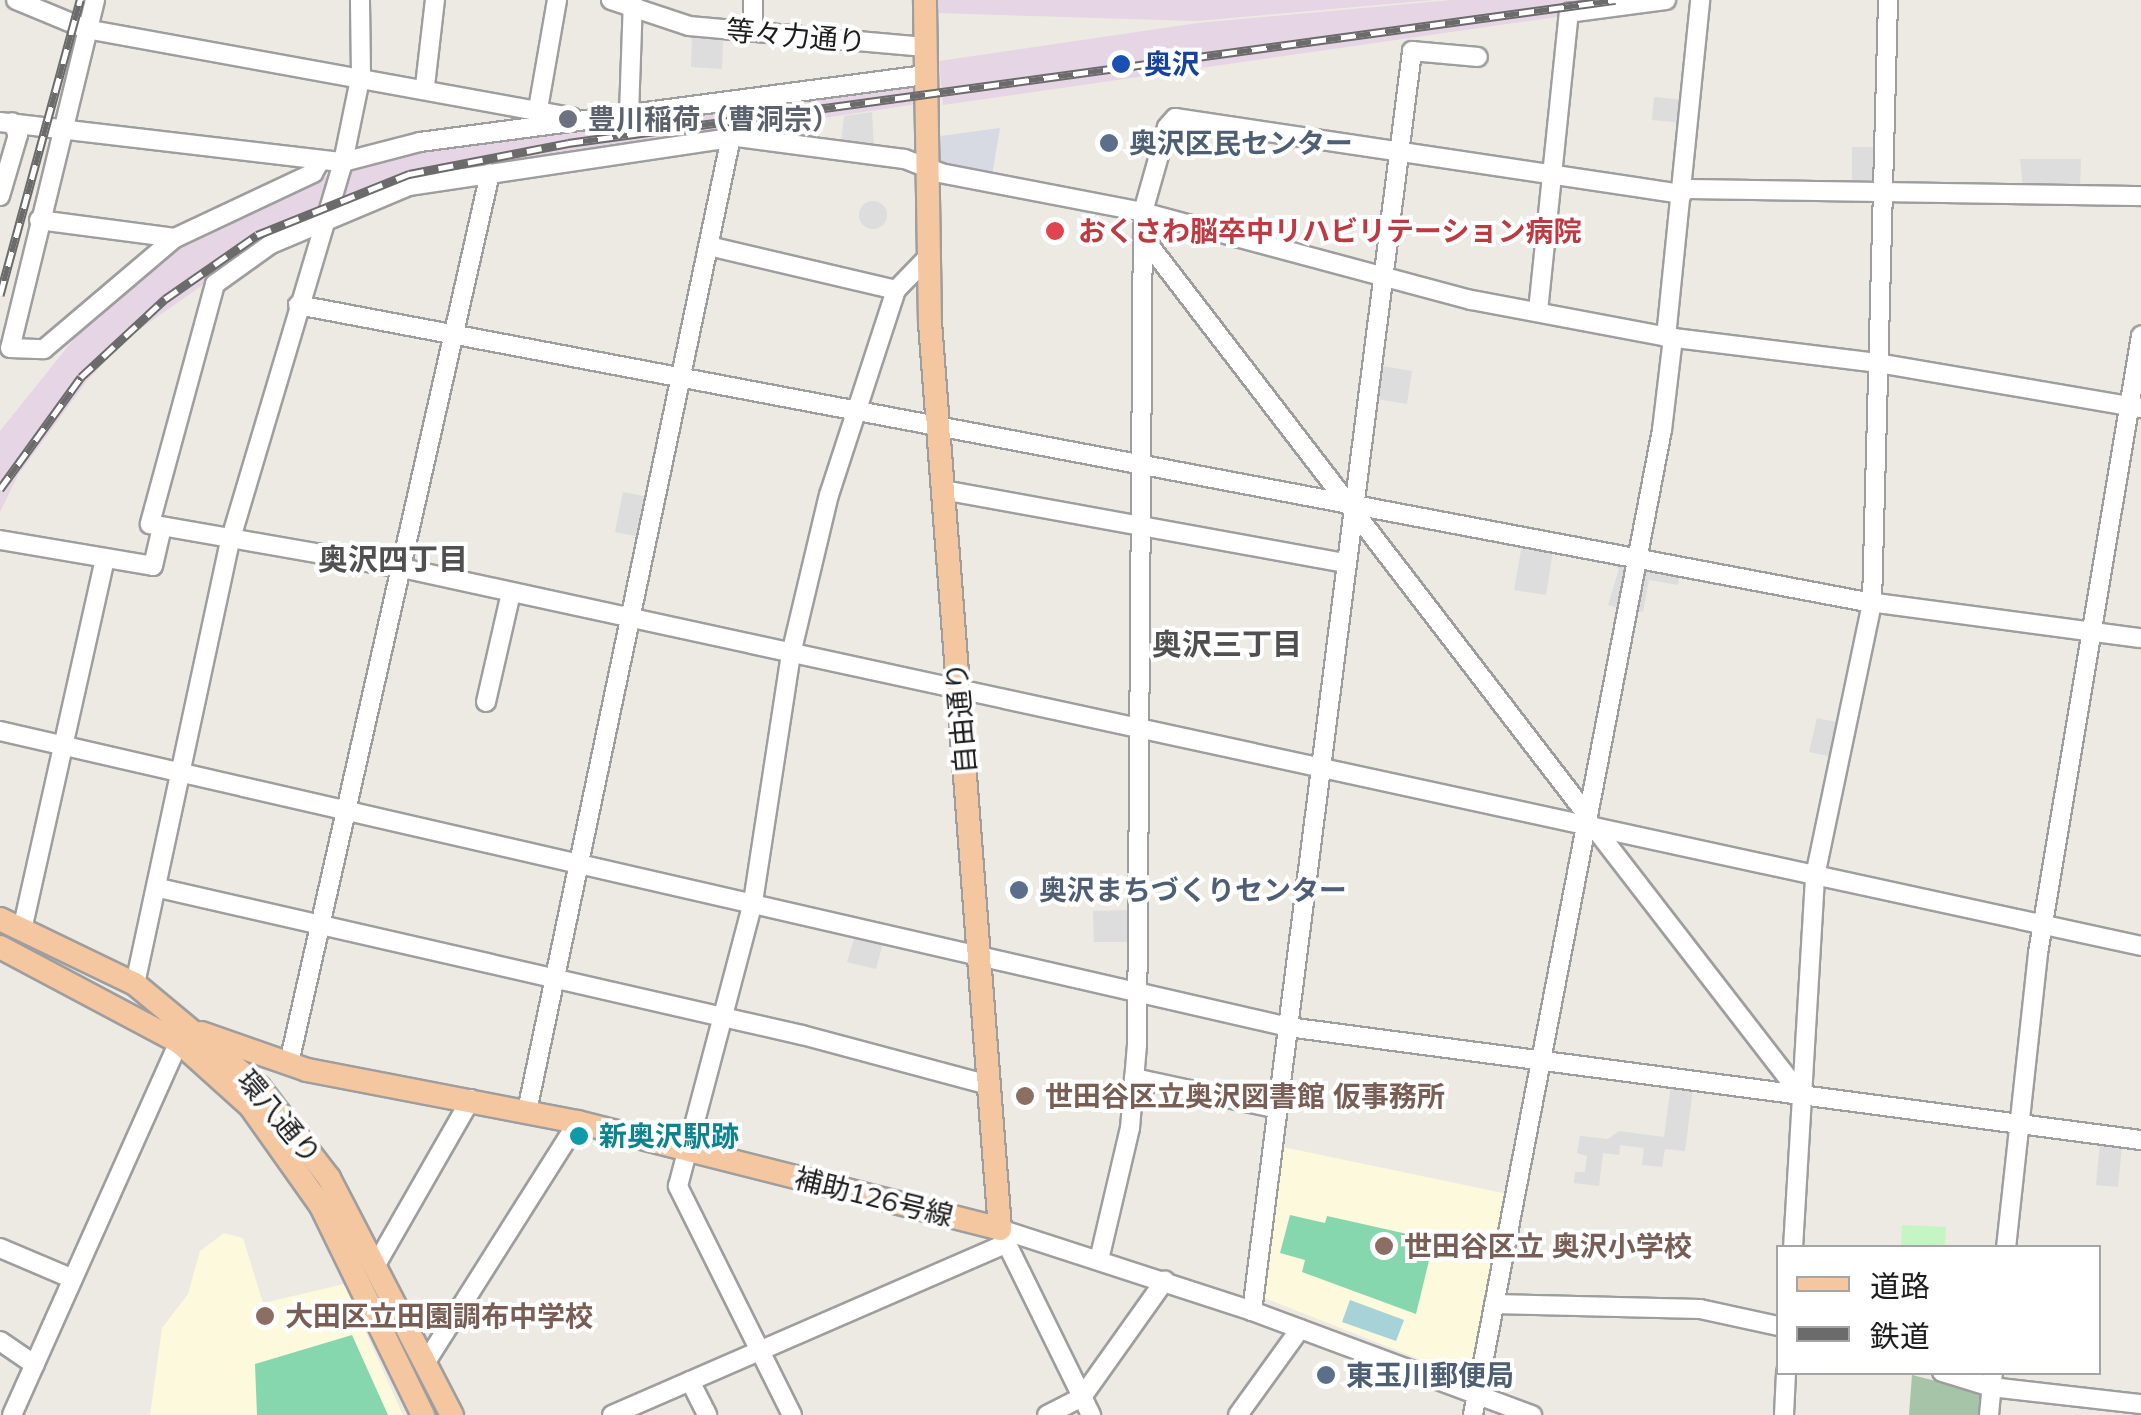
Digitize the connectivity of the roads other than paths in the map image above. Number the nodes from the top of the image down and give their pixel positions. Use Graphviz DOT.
graph roads {
  1 [pos="16,0"];
  2 [pos="95,0"];
  3 [pos="360,0"];
  4 [pos="435,0"];
  5 [pos="557,0"];
  6 [pos="611,0"];
  7 [pos="753,0"];
  8 [pos="925,0"];
  9 [pos="1666,0"];
  10 [pos="1700,0"];
  11 [pos="1888,0"];
  12 [pos="633,5"];
  13 [pos="56,9"];
  14 [pos="86,29"];
  15 [pos="753,32"];
  16 [pos="925,47"];
  17 [pos="1478,57"];
  18 [pos="362,74"];
  19 [pos="925,75"];
  20 [pos="425,86"];
  21 [pos="538,109"];
  22 [pos="630,114"];
  23 [pos="589,121"];
  24 [pos="6,122"];
  25 [pos="61,127"];
  26 [pos="731,137"];
  27 [pos="1396,155"];
  28 [pos="320,162"];
  29 [pos="343,162"];
  30 [pos="929,168"];
  31 [pos="490,174"];
  32 [pos="1553,177"];
  33 [pos="1683,192"];
  34 [pos="1882,193"];
  35 [pos="0,196"];
  36 [pos="2141,196"];
  37 [pos="1143,212"];
  38 [pos="325,216"];
  39 [pos="39,220"];
  40 [pos="1143,237"];
  41 [pos="175,238"];
  42 [pos="709,246"];
  43 [pos="930,255"];
  44 [pos="1381,275"];
  45 [pos="896,290"];
  46 [pos="298,305"];
  47 [pos="1538,311"];
  48 [pos="454,336"];
  49 [pos="2141,336"];
  50 [pos="1669,338"];
  51 [pos="1878,363"];
  52 [pos="681,380"];
  53 [pos="2136,407"];
  54 [pos="852,414"];
  55 [pos="938,430"];
  56 [pos="1139,468"];
  57 [pos="943,490"];
  58 [pos="1350,506"];
  59 [pos="1139,526"];
  60 [pos="162,527"];
  61 [pos="231,538"];
  62 [pos="0,540"];
  63 [pos="106,558"];
  64 [pos="1635,559"];
  65 [pos="1345,563"];
  66 [pos="402,568"];
  67 [pos="511,593"];
  68 [pos="1872,602"];
  69 [pos="631,620"];
  70 [pos="2091,631"];
  71 [pos="2141,638"];
  72 [pos="790,654"];
  73 [pos="958,692"];
  74 [pos="486,702"];
  75 [pos="1136,728"];
  76 [pos="0,731"];
  77 [pos="64,746"];
  78 [pos="1320,766"];
  79 [pos="183,772"];
  80 [pos="347,810"];
  81 [pos="1590,822"];
  82 [pos="579,864"];
  83 [pos="1816,876"];
  84 [pos="159,888"];
  85 [pos="753,902"];
  86 [pos="0,919"];
  87 [pos="320,924"];
  88 [pos="2042,925"];
  89 [pos="22,930"];
  90 [pos="2141,946"];
  91 [pos="0,947"];
  92 [pos="979,956"];
  93 [pos="555,978"];
  94 [pos="135,984"];
  95 [pos="1138,992"];
  96 [pos="720,1016"];
  97 [pos="1288,1027"];
  98 [pos="190,1037"];
  99 [pos="1542,1059"];
  100 [pos="290,1063"];
  101 [pos="1134,1078"];
  102 [pos="989,1085"];
  103 [pos="1802,1096"];
  104 [pos="471,1099"];
  105 [pos="1278,1109"];
  106 [pos="527,1111"];
  107 [pos="2019,1120"];
  108 [pos="578,1122"];
  109 [pos="2141,1140"];
  110 [pos="685,1148"];
  111 [pos="1003,1237"];
  112 [pos="1793,1245"];
  113 [pos="2006,1245"];
  114 [pos="0,1248"];
  115 [pos="1099,1260"];
  116 [pos="376,1263"];
  117 [pos="73,1279"];
  118 [pos="1165,1280"];
  119 [pos="1494,1304"];
  120 [pos="1252,1310"];
  121 [pos="1776,1326"];
  122 [pos="1300,1329"];
  123 [pos="0,1341"];
  124 [pos="759,1350"];
  125 [pos="426,1362"];
  126 [pos="35,1365"];
  127 [pos="1786,1375"];
  128 [pos="1961,1375"];
  129 [pos="1992,1380"];
  130 [pos="690,1381"];
  131 [pos="1480,1394"];
  132 [pos="1082,1397"];
  133 [pos="2141,1404"];
  134 [pos="12,1415"];
  135 [pos="423,1415"];
  136 [pos="452,1415"];
  137 [pos="612,1415"];
  138 [pos="707,1415"];
  139 [pos="792,1415"];
  140 [pos="1047,1415"];
  141 [pos="1090,1415"];
  142 [pos="1238,1415"];
  143 [pos="1473,1415"];
  144 [pos="1532,1415"];
  145 [pos="1784,1415"];
  146 [pos="1989,1415"];
  1 -- 13 [label="street"];
  2 -- 14 [label="street"];
  3 -- 18 [label="street"];
  4 -- 20 [label="street"];
  5 -- 21 [label="street"];
  6 -- 12 [label="street, 等々力通り"];
  7 -- 15 [label="street"];
  8 -- 16 [label="main road, 自由通り"];
  9 -- 32 [label="street"];
  10 -- 33 [label="street"];
  11 -- 34 [label="street"];
  12 -- 15 [label="street, 等々力通り"];
  12 -- 22 [label="street"];
  13 -- 14 [label="street"];
  14 -- 18 [label="street"];
  14 -- 25 [label="street"];
  15 -- 16 [label="street, 等々力通り"];
  16 -- 19 [label="main road, 自由通り"];
  17 -- 27 [label="street"];
  18 -- 20 [label="street"];
  18 -- 29 [label="street"];
  19 -- 22 [label="street"];
  19 -- 30 [label="main road, 自由通り"];
  20 -- 21 [label="street"];
  21 -- 23 [label="street"];
  22 -- 23 [label="street"];
  23 -- 29 [label="street"];
  24 -- 25 [label="street"];
  24 -- 35 [label="street"];
  25 -- 28 [label="street"];
  25 -- 39 [label="street"];
  26 -- 30 [label="street"];
  26 -- 31 [label="street"];
  26 -- 42 [label="street"];
  27 -- 32 [label="street"];
  27 -- 37 [label="street"];
  27 -- 44 [label="street"];
  28 -- 29 [label="street"];
  28 -- 41 [label="street"];
  29 -- 38 [label="street"];
  30 -- 37 [label="street"];
  30 -- 43 [label="main road, 自由通り"];
  31 -- 38 [label="street"];
  31 -- 48 [label="street"];
  32 -- 33 [label="street"];
  32 -- 47 [label="street"];
  33 -- 34 [label="street"];
  33 -- 50 [label="street"];
  34 -- 36 [label="street"];
  34 -- 51 [label="street"];
  37 -- 40 [label="street"];
  37 -- 44 [label="street"];
  38 -- 46 [label="street"];
  38 -- 60 [label="street"];
  39 -- 41 [label="street"];
  39 -- 41 [label="street"];
  40 -- 56 [label="street"];
  40 -- 58 [label="street"];
  42 -- 45 [label="street"];
  42 -- 52 [label="street"];
  43 -- 45 [label="street"];
  43 -- 55 [label="main road, 自由通り"];
  44 -- 47 [label="street"];
  44 -- 58 [label="street"];
  45 -- 54 [label="street"];
  46 -- 48 [label="street"];
  46 -- 61 [label="street"];
  47 -- 50 [label="street"];
  48 -- 52 [label="street"];
  48 -- 66 [label="street"];
  49 -- 53 [label="street"];
  50 -- 51 [label="street"];
  50 -- 64 [label="street"];
  51 -- 53 [label="street"];
  51 -- 68 [label="street"];
  52 -- 54 [label="street"];
  52 -- 69 [label="street"];
  53 -- 70 [label="street"];
  54 -- 55 [label="street"];
  54 -- 72 [label="street"];
  55 -- 56 [label="street"];
  55 -- 57 [label="main road, 自由通り"];
  56 -- 58 [label="street"];
  56 -- 59 [label="street"];
  57 -- 59 [label="street"];
  57 -- 73 [label="main road, 自由通り"];
  58 -- 64 [label="street"];
  58 -- 65 [label="street"];
  58 -- 81 [label="street"];
  59 -- 65 [label="street"];
  59 -- 75 [label="street"];
  60 -- 61 [label="street"];
  60 -- 63 [label="street"];
  61 -- 66 [label="street"];
  61 -- 79 [label="street"];
  62 -- 63 [label="street"];
  63 -- 77 [label="street"];
  64 -- 68 [label="street"];
  64 -- 81 [label="street"];
  65 -- 78 [label="street"];
  66 -- 67 [label="street"];
  66 -- 80 [label="street"];
  67 -- 69 [label="street"];
  67 -- 74 [label="street"];
  68 -- 70 [label="street"];
  68 -- 83 [label="street"];
  69 -- 72 [label="street"];
  69 -- 82 [label="street"];
  70 -- 71 [label="street"];
  70 -- 88 [label="street"];
  72 -- 73 [label="street"];
  72 -- 85 [label="street"];
  73 -- 75 [label="street"];
  73 -- 92 [label="main road, 自由通り"];
  75 -- 78 [label="street"];
  75 -- 95 [label="street"];
  76 -- 77 [label="street"];
  77 -- 79 [label="street"];
  77 -- 89 [label="street"];
  78 -- 81 [label="street"];
  78 -- 97 [label="street"];
  79 -- 80 [label="street"];
  79 -- 84 [label="street"];
  80 -- 82 [label="street"];
  80 -- 87 [label="street"];
  81 -- 83 [label="street"];
  81 -- 99 [label="street"];
  81 -- 103 [label="street"];
  82 -- 85 [label="street"];
  82 -- 93 [label="street"];
  83 -- 88 [label="street"];
  83 -- 103 [label="street"];
  84 -- 87 [label="street"];
  84 -- 94 [label="street"];
  85 -- 92 [label="street"];
  85 -- 96 [label="street"];
  86 -- 89 [label="main road, 環八通り"];
  87 -- 93 [label="street"];
  87 -- 100 [label="street"];
  88 -- 90 [label="street"];
  88 -- 107 [label="street"];
  89 -- 94 [label="main road, 環八通り"];
  91 -- 98 [label="main road, 環八通り"];
  92 -- 95 [label="street"];
  92 -- 102 [label="main road, 自由通り"];
  93 -- 96 [label="street"];
  93 -- 106 [label="street"];
  94 -- 98 [label="main road, 環八通り"];
  95 -- 97 [label="street"];
  95 -- 101 [label="street"];
  96 -- 102 [label="street"];
  96 -- 110 [label="street"];
  97 -- 99 [label="street"];
  97 -- 105 [label="street"];
  98 -- 100 [label="main road, 補助126号線"];
  98 -- 116 [label="main road, 環八通り"];
  98 -- 117 [label="street"];
  98 -- 135 [label="main road, 環八通り"];
  99 -- 103 [label="street"];
  99 -- 119 [label="street"];
  100 -- 104 [label="main road, 補助126号線"];
  101 -- 105 [label="street"];
  101 -- 115 [label="street"];
  102 -- 111 [label="main road, 自由通り"];
  103 -- 107 [label="street"];
  103 -- 112 [label="street"];
  104 -- 106 [label="main road, 補助126号線"];
  104 -- 116 [label="street"];
  105 -- 120 [label="street"];
  106 -- 108 [label="main road, 補助126号線"];
  107 -- 109 [label="street"];
  107 -- 113 [label="street"];
  108 -- 110 [label="main road, 補助126号線"];
  108 -- 125 [label="street"];
  110 -- 111 [label="main road, 補助126号線"];
  110 -- 124 [label="street"];
  111 -- 115 [label="street, 補助126号線"];
  111 -- 124 [label="street"];
  111 -- 132 [label="street, 自由通り"];
  114 -- 117 [label="street"];
  115 -- 118 [label="street, 補助126号線"];
  116 -- 125 [label="main road, 環八通り"];
  117 -- 126 [label="street"];
  118 -- 120 [label="street, 補助126号線"];
  118 -- 132 [label="street"];
  119 -- 121 [label="street"];
  119 -- 131 [label="street"];
  120 -- 122 [label="street, 補助126号線"];
  122 -- 131 [label="street, 補助126号線"];
  122 -- 142 [label="street"];
  123 -- 126 [label="street"];
  124 -- 130 [label="street"];
  124 -- 139 [label="street"];
  125 -- 136 [label="main road, 環八通り"];
  126 -- 134 [label="street"];
  127 -- 145 [label="street"];
  128 -- 129 [label="street"];
  129 -- 133 [label="street"];
  129 -- 146 [label="street"];
  130 -- 137 [label="street"];
  130 -- 138 [label="street"];
  131 -- 143 [label="street"];
  131 -- 144 [label="street, 補助126号線"];
  132 -- 140 [label="street"];
  132 -- 141 [label="street, 自由通り"];
}
